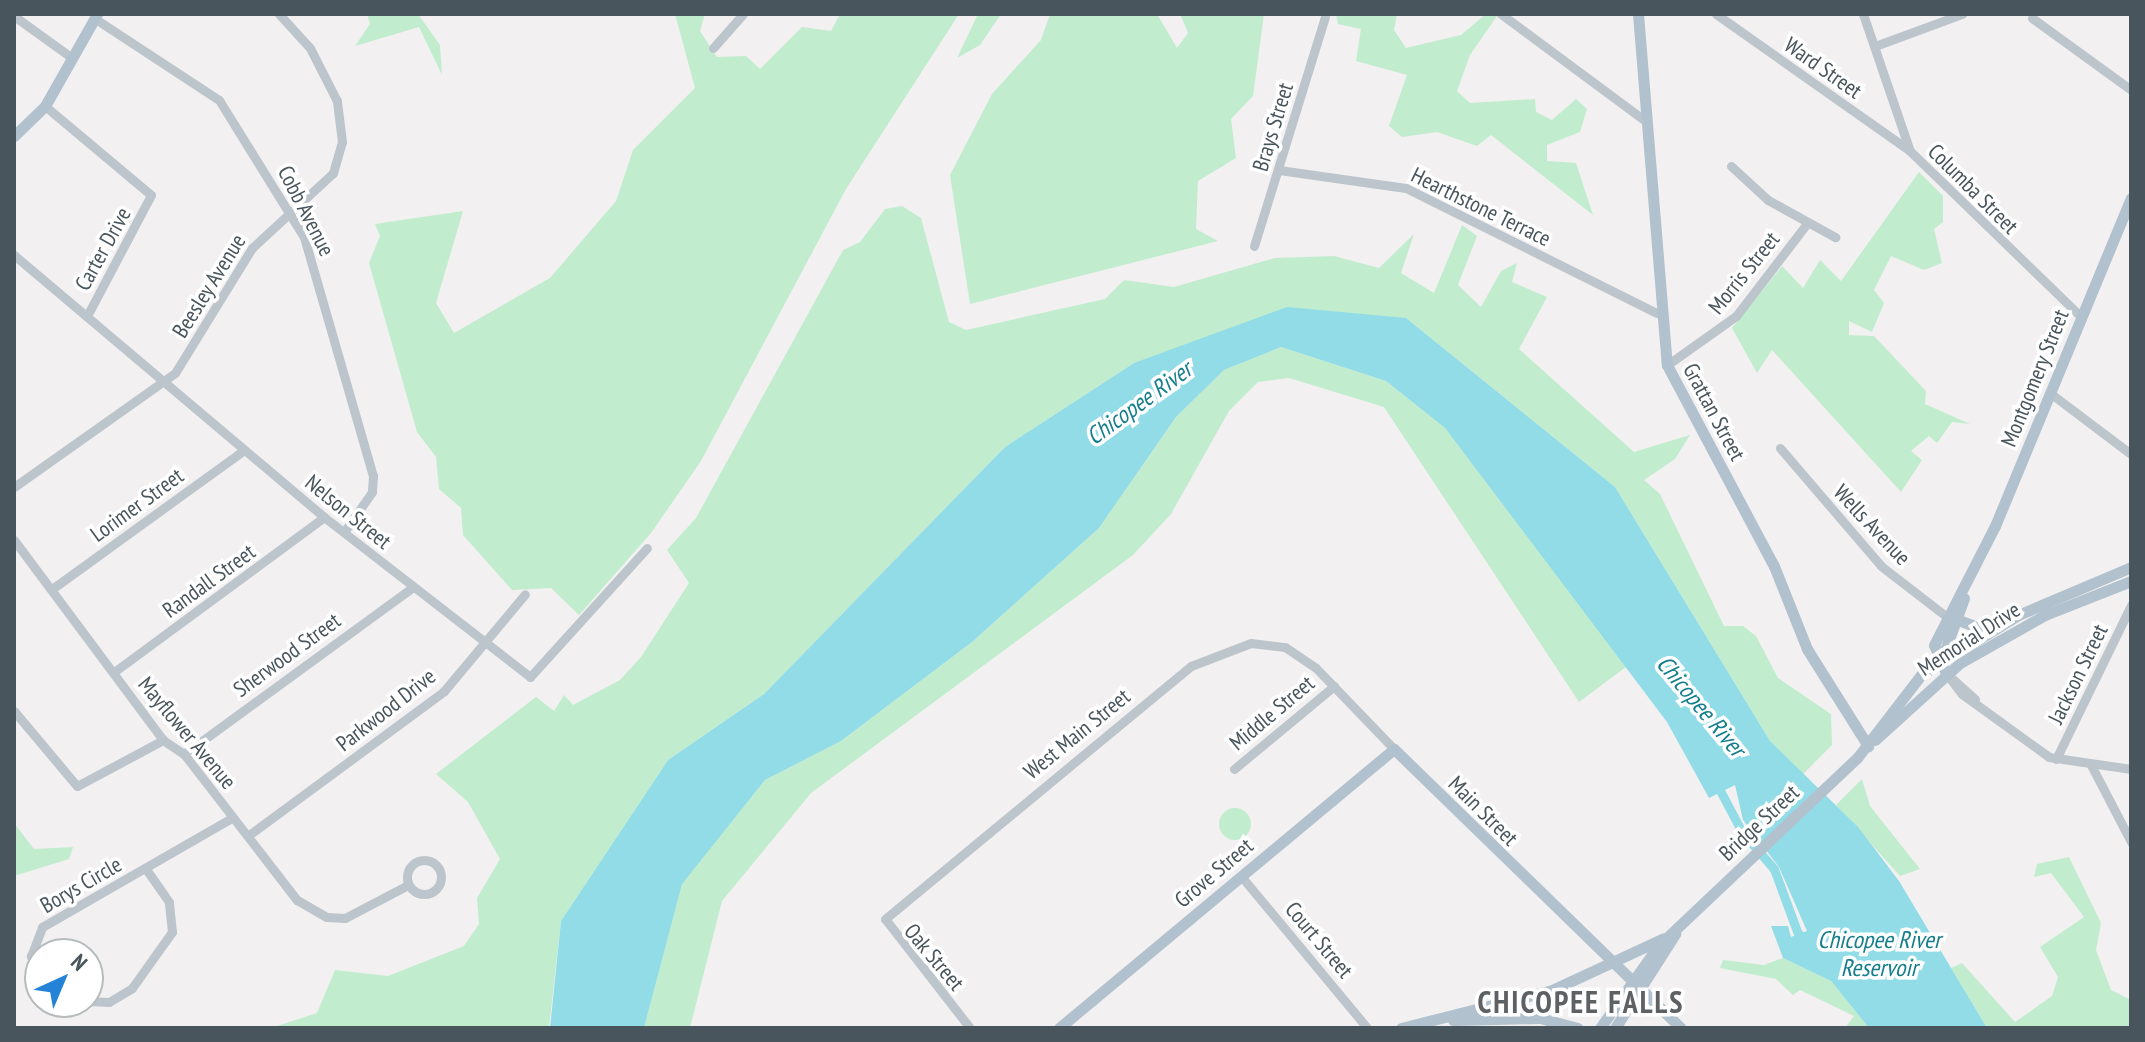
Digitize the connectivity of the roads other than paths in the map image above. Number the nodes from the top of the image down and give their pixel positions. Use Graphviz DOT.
graph roads {
  1 [pos="279,14"];
  2 [pos="743,14"];
  3 [pos="1501,14"];
  4 [pos="1638,14"];
  5 [pos="1716,14"];
  6 [pos="1863,14"];
  7 [pos="1962,14"];
  8 [pos="14,16"];
  9 [pos="96,16"];
  10 [pos="1325,17"];
  11 [pos="2032,18"];
  12 [pos="1875,46"];
  13 [pos="713,48"];
  14 [pos="72,58"];
  15 [pos="2131,90"];
  16 [pos="45,106"];
  17 [pos="1643,119"];
  18 [pos="14,136"];
  19 [pos="1910,151"];
  20 [pos="1731,166"];
  21 [pos="1279,170"];
  22 [pos="2131,198"];
  23 [pos="289,211"];
  24 [pos="2129,212"];
  25 [pos="1805,226"];
  26 [pos="1835,237"];
  27 [pos="1254,246"];
  28 [pos="14,255"];
  29 [pos="1657,313"];
  30 [pos="87,316"];
  31 [pos="2081,317"];
  32 [pos="1667,365"];
  33 [pos="162,380"];
  34 [pos="2050,393"];
  35 [pos="1780,448"];
  36 [pos="244,450"];
  37 [pos="2131,454"];
  38 [pos="14,487"];
  39 [pos="324,517"];
  40 [pos="344,532"];
  41 [pos="14,540"];
  42 [pos="647,548"];
  43 [pos="2131,567"];
  44 [pos="2131,581"];
  45 [pos="412,588"];
  46 [pos="52,589"];
  47 [pos="525,594"];
  48 [pos="2131,605"];
  49 [pos="1948,621"];
  50 [pos="1988,631"];
  51 [pos="485,642"];
  52 [pos="1303,657"];
  53 [pos="1943,667"];
  54 [pos="114,672"];
  55 [pos="1334,686"];
  56 [pos="14,711"];
  57 [pos="163,740"];
  58 [pos="1868,746"];
  59 [pos="1394,749"];
  60 [pos="184,754"];
  61 [pos="2056,759"];
  62 [pos="2091,765"];
  63 [pos="1234,769"];
  64 [pos="2131,769"];
  65 [pos="233,817"];
  66 [pos="249,835"];
  67 [pos="2131,842"];
  68 [pos="146,869"];
  69 [pos="1241,876"];
  70 [pos="408,885"];
  71 [pos="895,909"];
  72 [pos="1673,933"];
  73 [pos="38,938"];
  74 [pos="1613,964"];
  75 [pos="1630,980"];
  76 [pos="1640,988"];
  77 [pos="104,1002"];
  78 [pos="1433,1022"];
  79 [pos="970,1028"];
  80 [pos="1059,1028"];
  81 [pos="1367,1028"];
  82 [pos="1401,1028"];
  83 [pos="1578,1028"];
  84 [pos="1600,1028"];
  85 [pos="1615,1028"];
  86 [pos="1681,1028"];
  1 -- 23 [label="street, Beesley Avenue"];
  2 -- 13 [label="street"];
  3 -- 17 [label="street"];
  4 -- 17 [label="main road, Grattan Street"];
  5 -- 19 [label="street, Ward Street"];
  6 -- 12 [label="street, Columba Street"];
  7 -- 12 [label="street"];
  8 -- 14 [label="street"];
  9 -- 14 [label="main road"];
  9 -- 23 [label="street, Cobb Avenue"];
  10 -- 21 [label="street, Brays Street"];
  11 -- 15 [label="street"];
  12 -- 19 [label="street, Columba Street"];
  14 -- 16 [label="main road"];
  16 -- 18 [label="main road"];
  16 -- 30 [label="street, Carter Drive"];
  17 -- 29 [label="main road, Grattan Street"];
  19 -- 31 [label="street, Columba Street"];
  20 -- 25 [label="street"];
  21 -- 27 [label="street, Brays Street"];
  21 -- 29 [label="street, Hearthstone Terrace"];
  22 -- 24 [label="main road, Montgomery Street"];
  23 -- 33 [label="street, Beesley Avenue"];
  23 -- 40 [label="street, Cobb Avenue"];
  24 -- 31 [label="main road, Montgomery Street"];
  25 -- 26 [label="street"];
  25 -- 32 [label="street, Morris Street"];
  28 -- 30 [label="street, Nelson Street"];
  29 -- 32 [label="main road, Grattan Street"];
  30 -- 33 [label="street, Nelson Street"];
  31 -- 34 [label="main road, Montgomery Street"];
  32 -- 58 [label="main road, Grattan Street"];
  33 -- 36 [label="street, Nelson Street"];
  33 -- 38 [label="street, Beesley Avenue"];
  34 -- 37 [label="street"];
  34 -- 49 [label="main road, Montgomery Street"];
  35 -- 49 [label="street, Wells Avenue"];
  36 -- 39 [label="street, Nelson Street"];
  36 -- 46 [label="street, Lorimer Street"];
  39 -- 40 [label="street, Nelson Street"];
  39 -- 54 [label="street, Randall Street"];
  40 -- 45 [label="street, Nelson Street"];
  41 -- 46 [label="street, Mayflower Avenue"];
  42 -- 51 [label="street, Nelson Street"];
  43 -- 50 [label="main road, Memorial Drive"];
  44 -- 53 [label="main road, Memorial Drive"];
  45 -- 51 [label="street, Nelson Street"];
  45 -- 60 [label="street, Sherwood Street"];
  46 -- 54 [label="street, Mayflower Avenue"];
  47 -- 51 [label="street, Parkwood Drive"];
  48 -- 61 [label="street, Jackson Street"];
  49 -- 50 [label="main road, Memorial Drive"];
  49 -- 53 [label="main road, Montgomery Street"];
  49 -- 53 [label="main road"];
  50 -- 53 [label="main road, Memorial Drive"];
  51 -- 66 [label="street, Parkwood Drive"];
  52 -- 55 [label="street, Main Street"];
  52 -- 71 [label="street, West Main Street"];
  53 -- 58 [label="main road, Memorial Drive"];
  53 -- 61 [label="street"];
  54 -- 57 [label="street, Mayflower Avenue"];
  55 -- 59 [label="street, Main Street"];
  55 -- 63 [label="street, Middle Street"];
  56 -- 57 [label="street"];
  57 -- 60 [label="street, Mayflower Avenue"];
  58 -- 72 [label="main road, Bridge Street"];
  59 -- 69 [label="main road, Grove Street"];
  59 -- 74 [label="main road, Main Street"];
  60 -- 65 [label="street, Mayflower Avenue"];
  61 -- 62 [label="street"];
  62 -- 64 [label="street"];
  62 -- 67 [label="street"];
  65 -- 66 [label="street, Mayflower Avenue"];
  65 -- 68 [label="street, Borys Circle"];
  66 -- 70 [label="street, Mayflower Avenue"];
  68 -- 73 [label="street, Borys Circle"];
  68 -- 77 [label="street, Borys Circle"];
  69 -- 80 [label="main road, Grove Street"];
  69 -- 81 [label="street, Court Street"];
  71 -- 79 [label="street, Oak Street"];
  72 -- 74 [label="main road"];
  72 -- 75 [label="main road, Bridge Street"];
  72 -- 76 [label="main road, Bridge Street"];
  74 -- 75 [label="main road, Main Street"];
  74 -- 78 [label="main road"];
  75 -- 76 [label="main road, Main Street"];
  75 -- 84 [label="main road, Bridge Street"];
  76 -- 85 [label="main road, Bridge Street"];
  76 -- 86 [label="main road, Main Street"];
  78 -- 82 [label="main road"];
  78 -- 83 [label="main road"];
}
